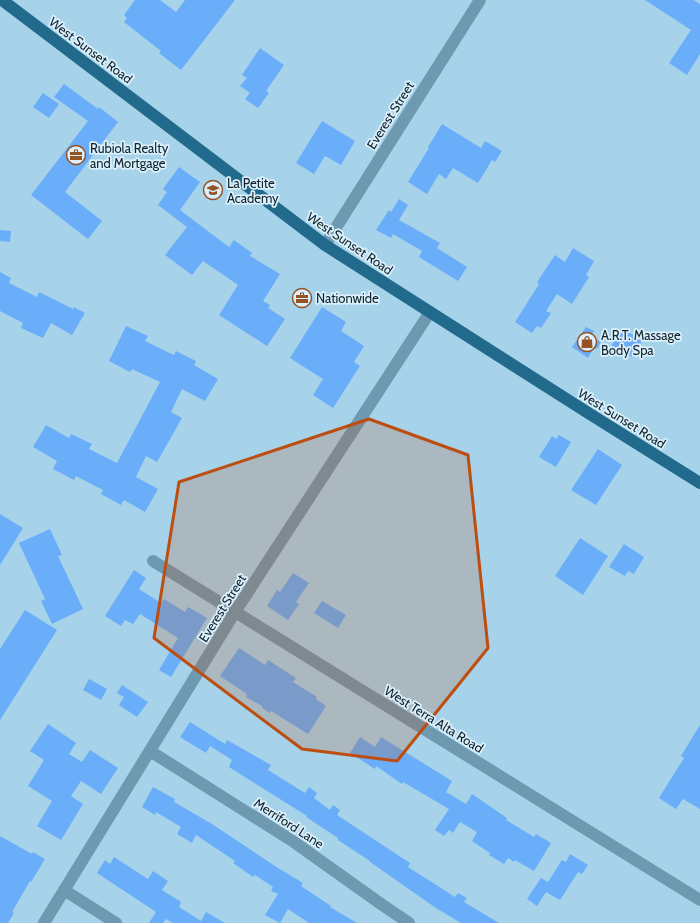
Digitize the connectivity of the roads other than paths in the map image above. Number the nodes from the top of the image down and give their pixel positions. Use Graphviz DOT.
graph roads {
  1 [pos="2,0"];
  2 [pos="480,0"];
  3 [pos="325,245"];
  4 [pos="430,312"];
  5 [pos="700,483"];
  6 [pos="153,561"];
  7 [pos="235,612"];
  8 [pos="150,751"];
  9 [pos="64,890"];
  10 [pos="700,900"];
  11 [pos="44,923"];
  12 [pos="116,923"];
  13 [pos="409,923"];
  1 -- 3 [label="main road, West Sunset Road"];
  2 -- 3 [label="street, Everest Street"];
  3 -- 4 [label="main road, West Sunset Road"];
  4 -- 5 [label="main road, West Sunset Road"];
  4 -- 7 [label="street, Everest Street"];
  6 -- 7 [label="street, West Terra Alta Road"];
  7 -- 8 [label="street, Everest Street"];
  7 -- 10 [label="street, West Terra Alta Road"];
  8 -- 9 [label="street, Everest Street"];
  8 -- 13 [label="street, Merriford Lane"];
  9 -- 11 [label="street, Everest Street"];
  9 -- 12 [label="street"];
}
